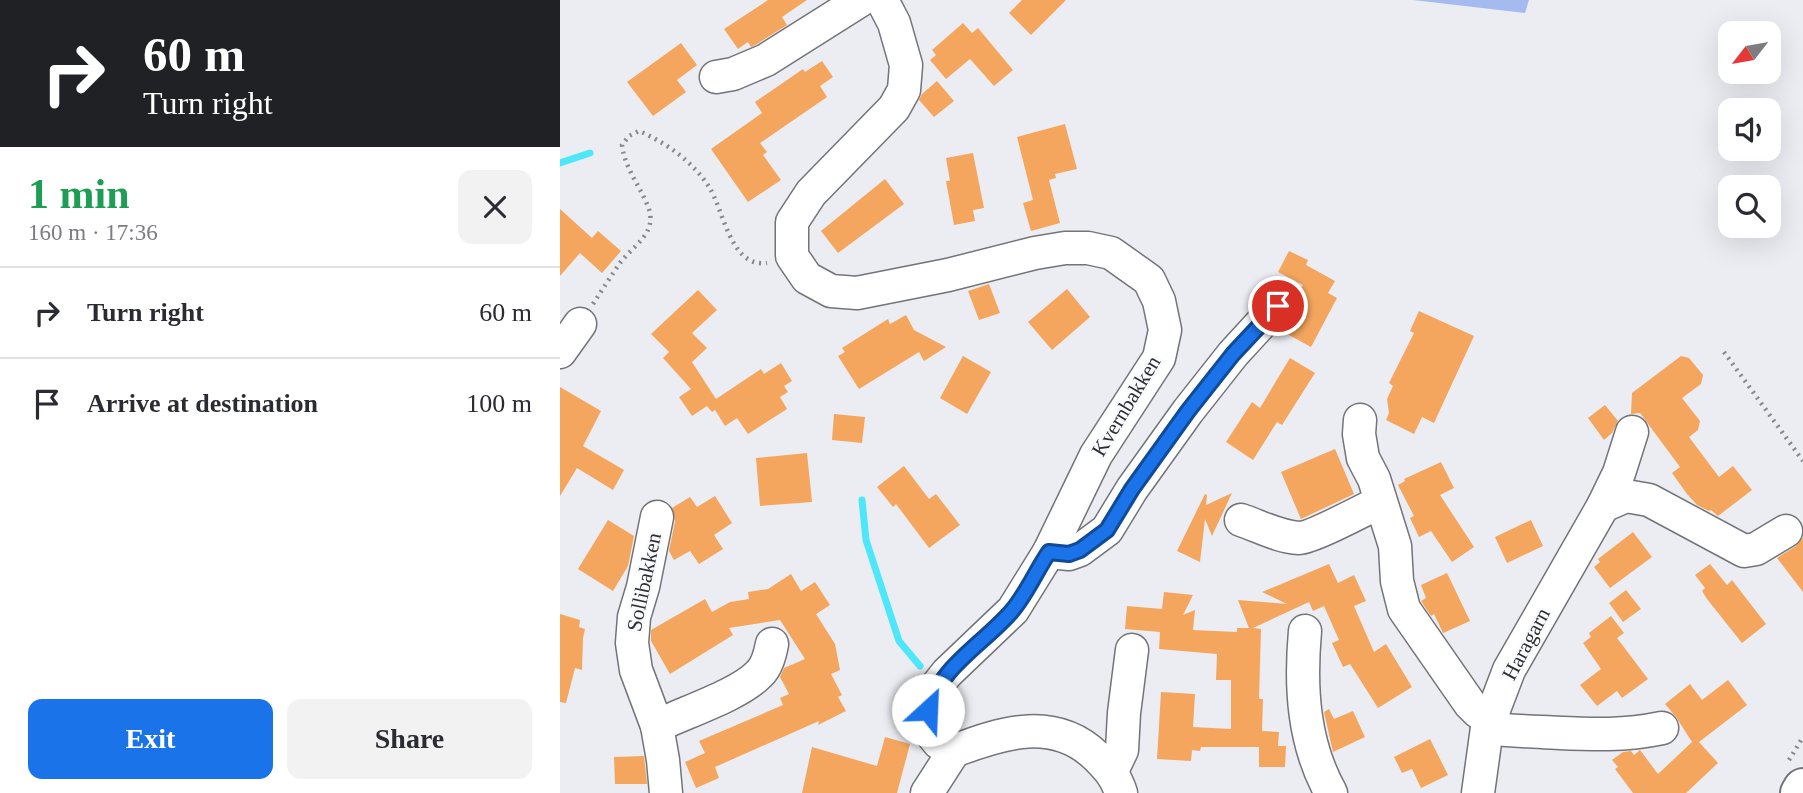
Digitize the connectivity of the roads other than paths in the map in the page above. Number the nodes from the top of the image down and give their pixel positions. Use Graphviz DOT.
graph roads {
  1 [pos="861,0"];
  2 [pos="882,0"];
  3 [pos="716,78"];
  4 [pos="1278,306"];
  5 [pos="580,324"];
  6 [pos="560,352"];
  7 [pos="1360,421"];
  8 [pos="1632,432"];
  9 [pos="1380,502"];
  10 [pos="1603,506"];
  11 [pos="657,517"];
  12 [pos="1241,520"];
  13 [pos="1786,531"];
  14 [pos="1049,552"];
  15 [pos="1305,631"];
  16 [pos="772,644"];
  17 [pos="1132,650"];
  18 [pos="1489,723"];
  19 [pos="657,726"];
  20 [pos="1662,728"];
  21 [pos="954,751"];
  22 [pos="1116,782"];
  23 [pos="1803,789"];
  24 [pos="666,793"];
  25 [pos="927,793"];
  26 [pos="1331,793"];
  27 [pos="1479,793"];
  28 [pos="1800,793"];
  1 -- 3 [label="street"];
  2 -- 14 [label="street, Kvernbakken"];
  4 -- 14 [label="street"];
  5 -- 6 [label="street"];
  7 -- 9 [label="street"];
  8 -- 10 [label="street, Haragarn"];
  9 -- 12 [label="street"];
  9 -- 18 [label="street"];
  10 -- 13 [label="street"];
  10 -- 18 [label="street, Haragarn"];
  11 -- 19 [label="street, Sollibakken"];
  14 -- 21 [label="street, Kvernbakken"];
  15 -- 26 [label="street"];
  16 -- 19 [label="street"];
  17 -- 22 [label="street"];
  18 -- 20 [label="street"];
  18 -- 27 [label="street, Haragarn"];
  19 -- 24 [label="street, Sollibakken"];
  21 -- 22 [label="street"];
  21 -- 25 [label="street"];
  23 -- 28 [label="highway"];
}
